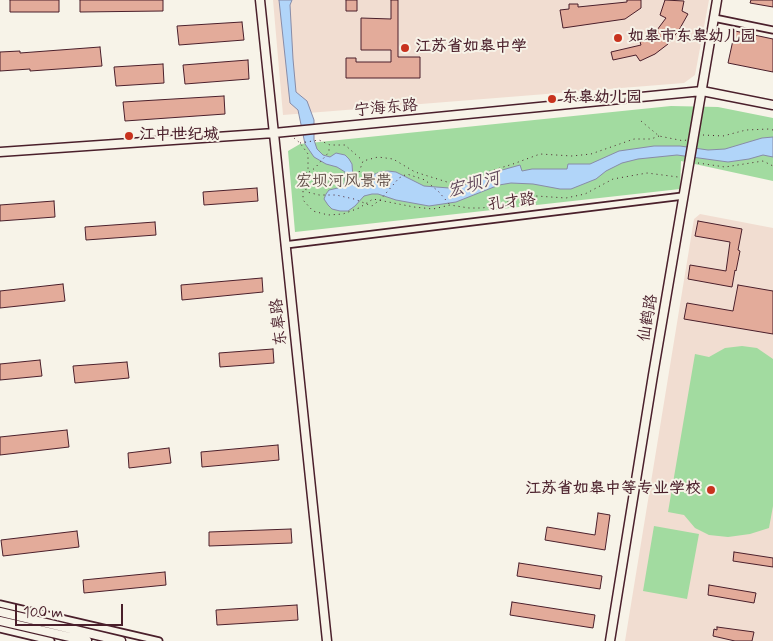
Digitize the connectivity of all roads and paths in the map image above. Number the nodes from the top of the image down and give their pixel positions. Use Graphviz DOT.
graph roads {
  1 [pos="260,0"];
  2 [pos="717,0"];
  3 [pos="714,18"];
  4 [pos="773,30"];
  5 [pos="702,91"];
  6 [pos="773,105"];
  7 [pos="641,121"];
  8 [pos="773,130"];
  9 [pos="274,133"];
  10 [pos="659,136"];
  11 [pos="694,138"];
  12 [pos="330,146"];
  13 [pos="0,152"];
  14 [pos="690,160"];
  15 [pos="363,161"];
  16 [pos="773,166"];
  17 [pos="305,175"];
  18 [pos="686,178"];
  19 [pos="683,196"];
  20 [pos="450,205"];
  21 [pos="285,246"];
  22 [pos="0,604"];
  23 [pos="0,612"];
  24 [pos="0,621"];
  25 [pos="0,629"];
  26 [pos="51,641"];
  27 [pos="87,641"];
  28 [pos="121,641"];
  29 [pos="159,641"];
  30 [pos="327,641"];
  31 [pos="610,641"];
  1 -- 9 [label="street, 东皋路"];
  2 -- 3 [label="street, 仙鹤路"];
  3 -- 4 [label="street"];
  3 -- 5 [label="street, 仙鹤路"];
  5 -- 6 [label="street, 宁海东路"];
  5 -- 9 [label="street, 宁海东路"];
  5 -- 11 [label="street, 仙鹤路"];
  7 -- 10 [label="path"];
  8 -- 11 [label="path"];
  9 -- 13 [label="street, 宁海东路"];
  9 -- 21 [label="street, 东皋路"];
  10 -- 11 [label="path"];
  10 -- 15 [label="path"];
  11 -- 14 [label="street, 仙鹤路"];
  12 -- 15 [label="path"];
  12 -- 17 [label="path"];
  12 -- 17 [label="path"];
  14 -- 16 [label="path"];
  14 -- 18 [label="street, 仙鹤路"];
  15 -- 20 [label="path"];
  17 -- 20 [label="path, bridge"];
  18 -- 19 [label="street, 仙鹤路"];
  18 -- 20 [label="path"];
  19 -- 21 [label="street, 孔才路"];
  19 -- 31 [label="street, 仙鹤路"];
  21 -- 30 [label="street, 东皋路"];
  22 -- 29 [label="street"];
  23 -- 28 [label="street"];
  24 -- 27 [label="street"];
  25 -- 26 [label="street"];
}
